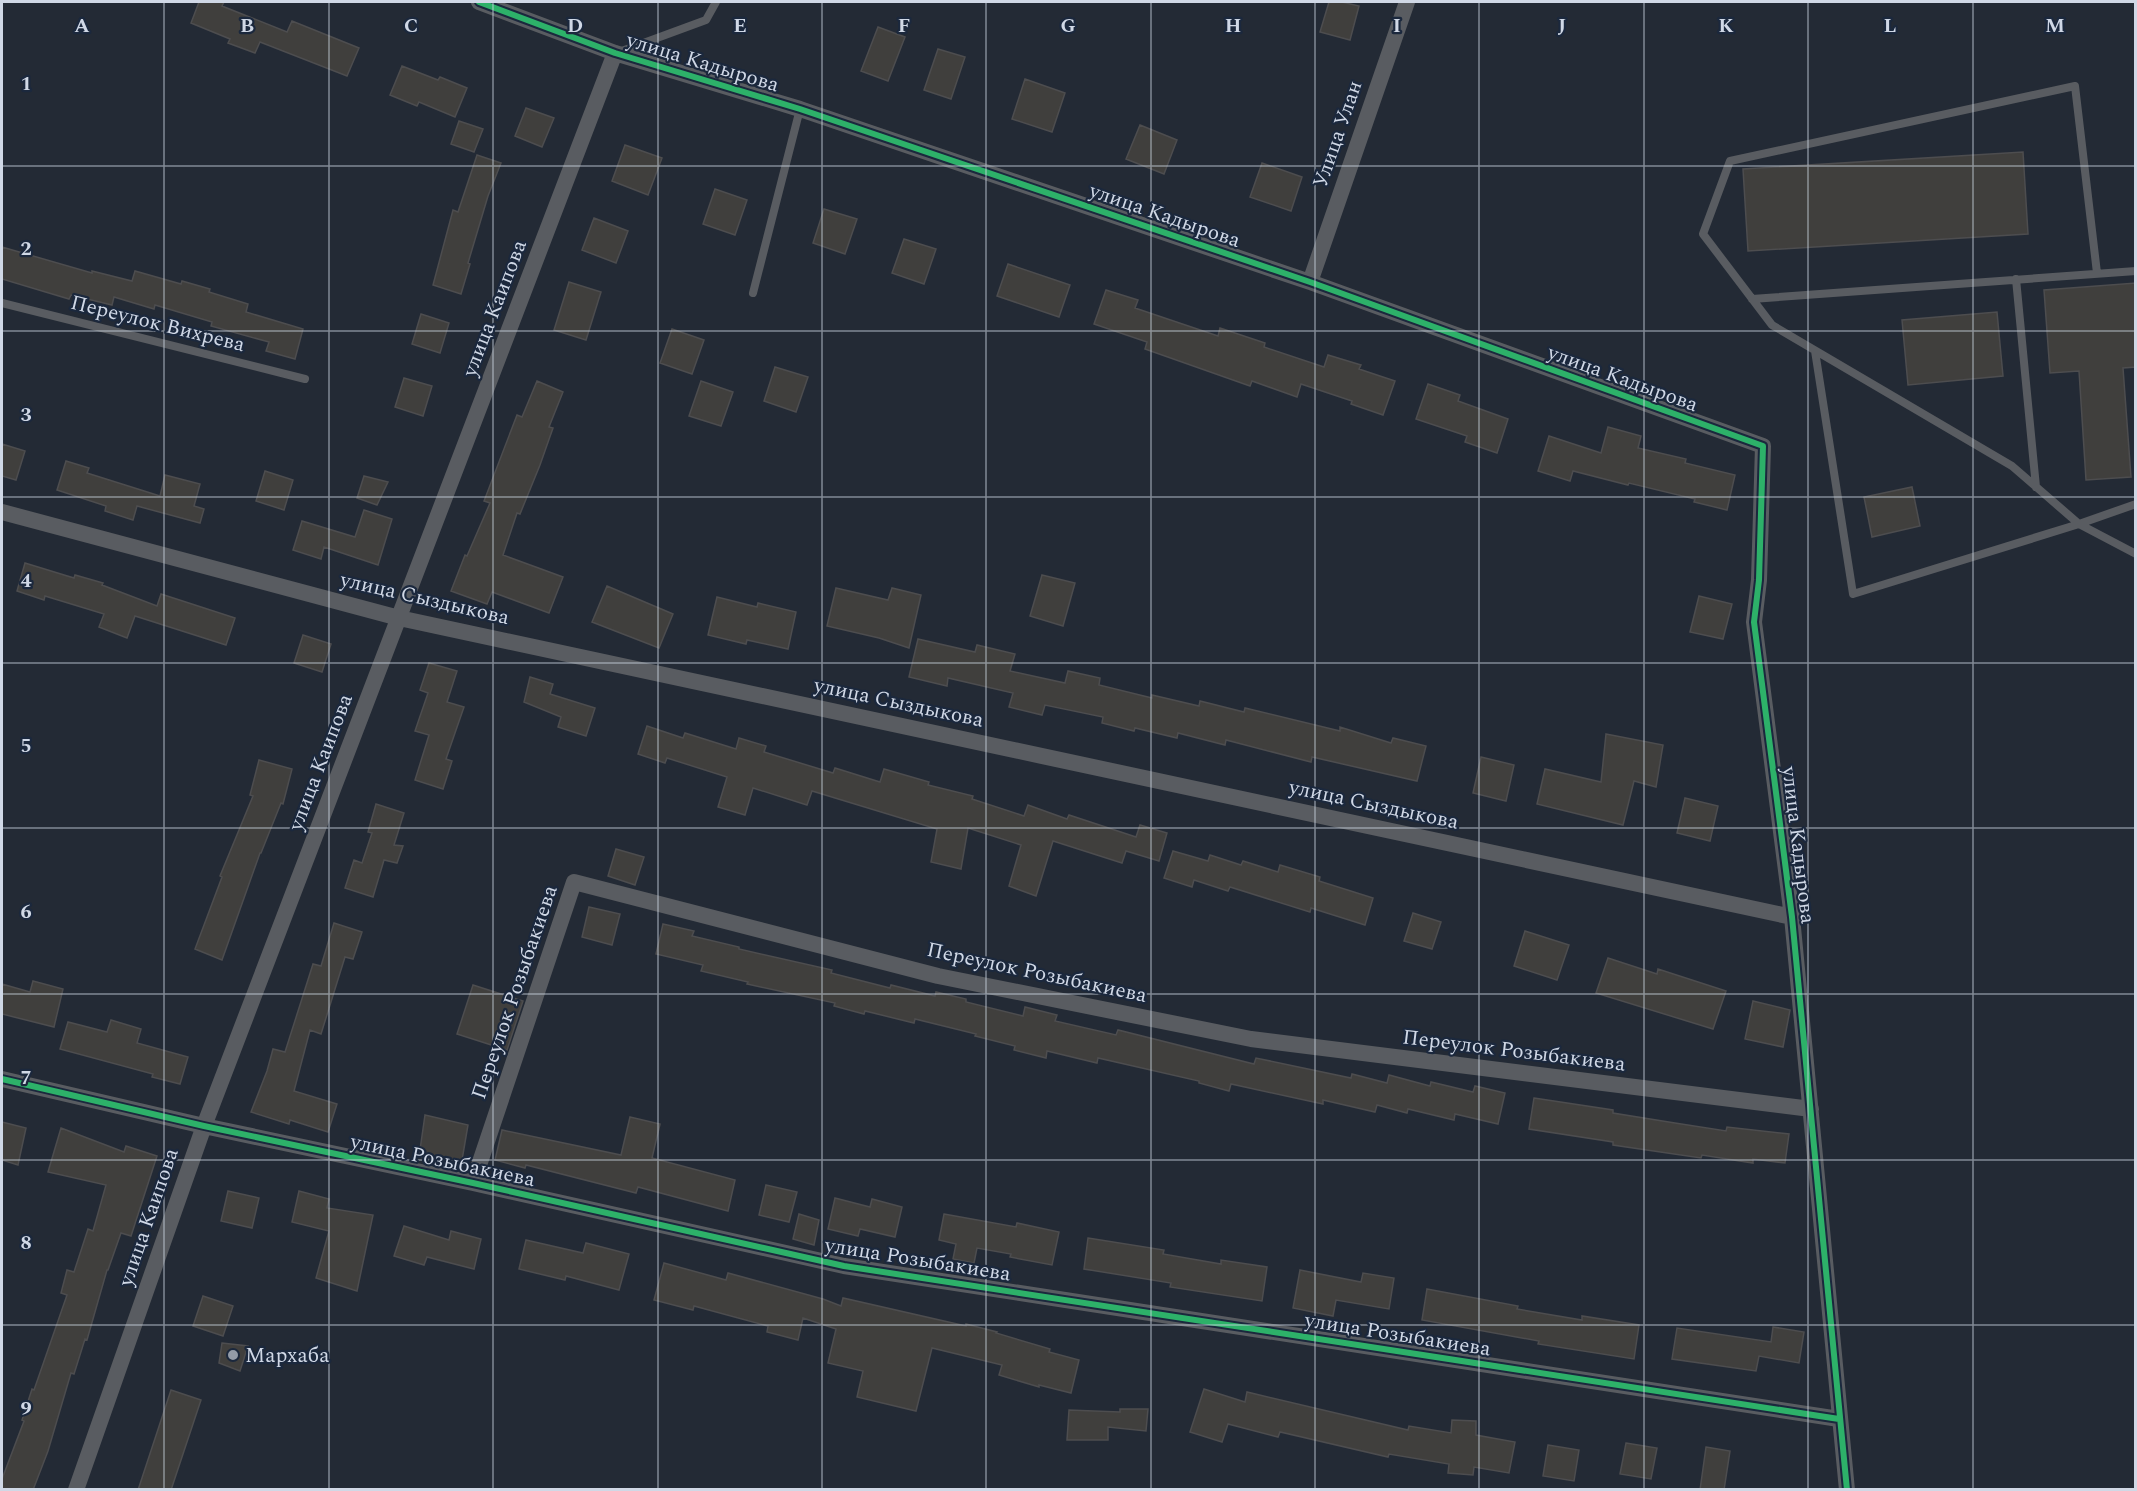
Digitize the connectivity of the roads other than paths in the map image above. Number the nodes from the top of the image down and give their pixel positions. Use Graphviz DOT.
graph roads {
  1 [pos="479,2"];
  2 [pos="716,2"];
  3 [pos="1407,2"];
  4 [pos="615,53"];
  5 [pos="800,108"];
  6 [pos="2136,271"];
  7 [pos="2097,273"];
  8 [pos="2016,279"];
  9 [pos="1310,282"];
  10 [pos="753,293"];
  11 [pos="1752,299"];
  12 [pos="2,303"];
  13 [pos="1815,351"];
  14 [pos="305,379"];
  15 [pos="2036,487"];
  16 [pos="2136,504"];
  17 [pos="2,512"];
  18 [pos="2079,524"];
  19 [pos="2136,554"];
  20 [pos="399,618"];
  21 [pos="1792,917"];
  22 [pos="2,1079"];
  23 [pos="1811,1109"];
  24 [pos="204,1126"];
  25 [pos="473,1183"];
  26 [pos="1839,1419"];
  27 [pos="76,1490"];
  28 [pos="1847,1490"];
  1 -- 4 [label="street, улица Кадырова"];
  2 -- 4 [label="lane"];
  3 -- 9 [label="street, Улица Улан"];
  4 -- 5 [label="street, улица Кадырова"];
  4 -- 20 [label="street, улица Каипова"];
  5 -- 9 [label="street, улица Кадырова"];
  5 -- 10 [label="lane"];
  6 -- 7 [label="lane"];
  7 -- 8 [label="lane"];
  7 -- 11 [label="lane"];
  8 -- 11 [label="lane"];
  8 -- 15 [label="lane"];
  9 -- 21 [label="street, улица Кадырова"];
  11 -- 13 [label="lane"];
  12 -- 14 [label="lane, Переулок Вихрева"];
  13 -- 15 [label="lane"];
  13 -- 18 [label="lane"];
  15 -- 18 [label="lane"];
  16 -- 18 [label="lane"];
  17 -- 20 [label="street, улица Сыздыкова"];
  18 -- 19 [label="lane"];
  20 -- 21 [label="street, улица Сыздыкова"];
  20 -- 24 [label="street, улица Каипова"];
  21 -- 23 [label="street, улица Кадырова"];
  22 -- 24 [label="street, улица Розыбакиева"];
  23 -- 25 [label="street, Переулок Розыбакиева"];
  23 -- 26 [label="street, улица Кадырова"];
  24 -- 25 [label="street, улица Розыбакиева"];
  24 -- 27 [label="street, улица Каипова"];
  25 -- 26 [label="street, улица Розыбакиева"];
  26 -- 28 [label="street, улица Кадырова"];
}
